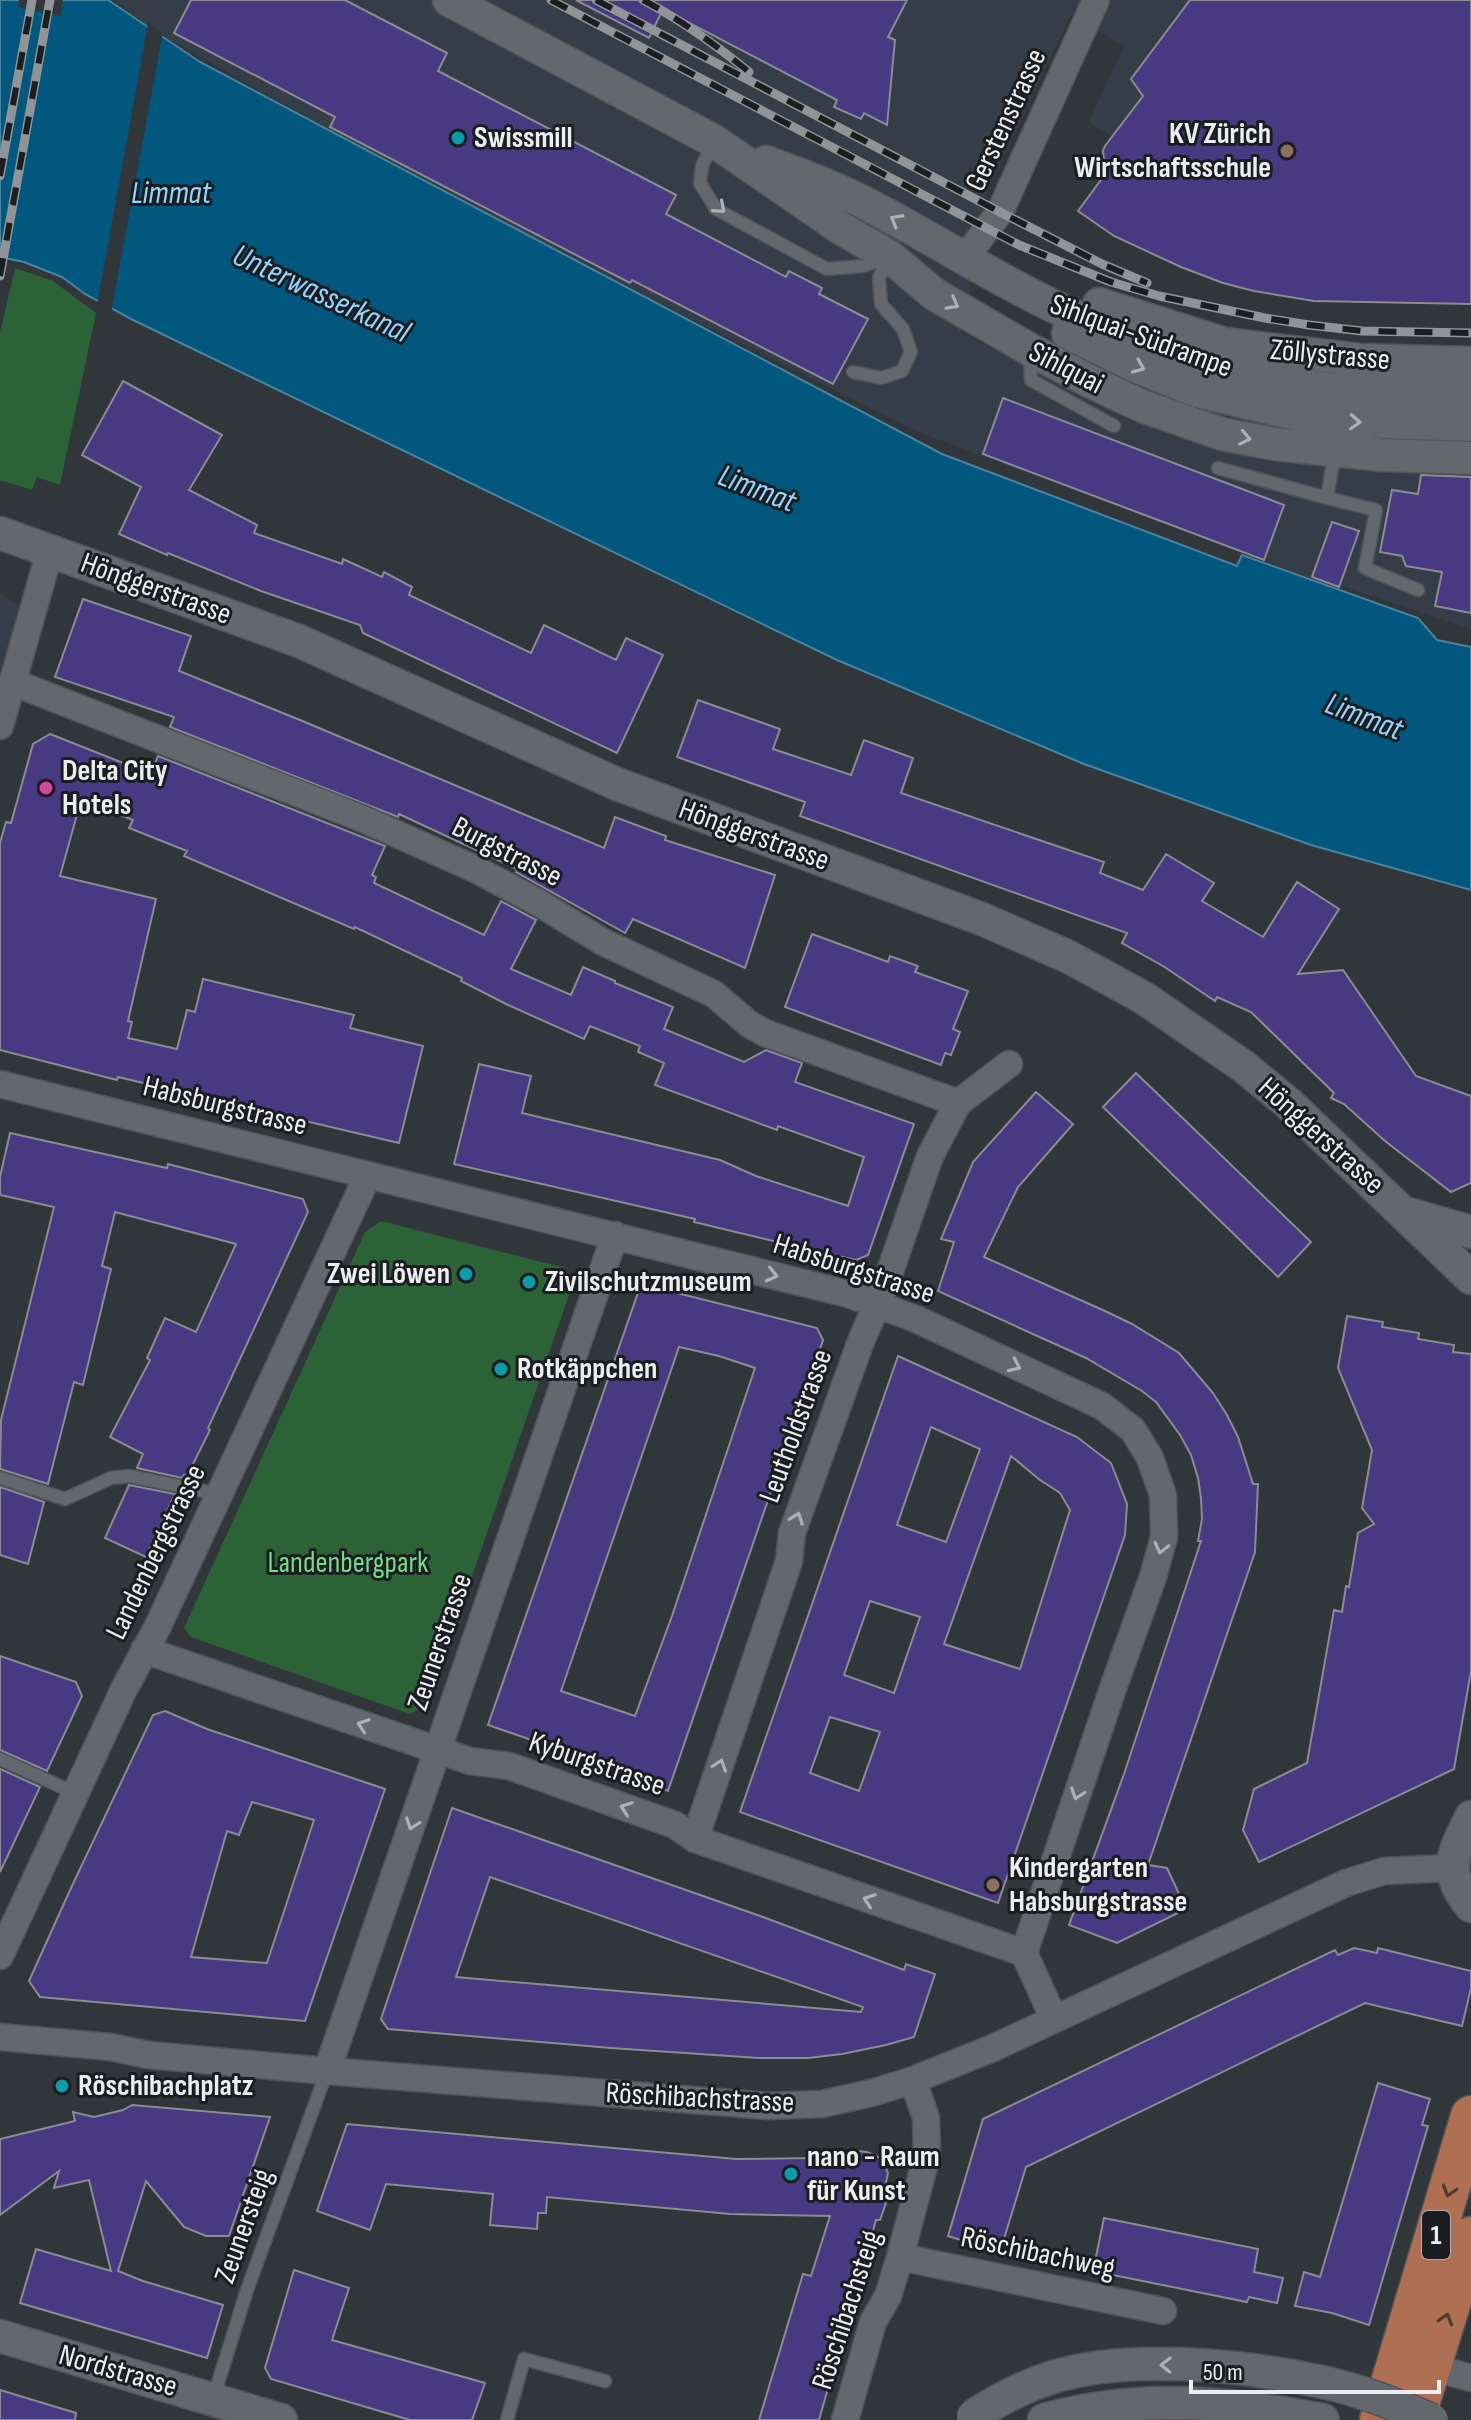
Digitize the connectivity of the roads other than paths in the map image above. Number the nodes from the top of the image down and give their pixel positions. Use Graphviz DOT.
graph roads {
  1 [pos="449,0"];
  2 [pos="1096,0"];
  3 [pos="714,141"];
  4 [pos="889,256"];
  5 [pos="964,259"];
  6 [pos="1029,349"];
  7 [pos="1471,363"];
  8 [pos="853,372"];
  9 [pos="1471,394"];
  10 [pos="1471,425"];
  11 [pos="1114,426"];
  12 [pos="1335,451"];
  13 [pos="1471,458"];
  14 [pos="1218,468"];
  15 [pos="1327,498"];
  16 [pos="0,533"];
  17 [pos="50,551"];
  18 [pos="1418,590"];
  19 [pos="12,682"];
  20 [pos="0,726"];
  21 [pos="1009,1064"];
  22 [pos="0,1084"];
  23 [pos="958,1103"];
  24 [pos="368,1175"];
  25 [pos="1403,1213"];
  26 [pos="1471,1232"];
  27 [pos="615,1235"];
  28 [pos="1471,1278"];
  29 [pos="877,1305"];
  30 [pos="0,1478"];
  31 [pos="220,1494"];
  32 [pos="144,1650"];
  33 [pos="437,1750"];
  34 [pos="0,1759"];
  35 [pos="75,1793"];
  36 [pos="1471,1817"];
  37 [pos="695,1839"];
  38 [pos="1451,1868"];
  39 [pos="1471,1906"];
  40 [pos="3,1944"];
  41 [pos="1024,1953"];
  42 [pos="1054,2019"];
  43 [pos="0,2037"];
  44 [pos="327,2071"];
  45 [pos="913,2080"];
  46 [pos="1471,2116"];
  47 [pos="1471,2237"];
  48 [pos="900,2257"];
  49 [pos="1163,2311"];
  50 [pos="0,2336"];
  51 [pos="1431,2367"];
  52 [pos="1471,2378"];
  53 [pos="605,2381"];
  54 [pos="213,2399"];
  55 [pos="281,2420"];
  56 [pos="507,2420"];
  57 [pos="845,2420"];
  58 [pos="968,2420"];
  59 [pos="1044,2420"];
  60 [pos="1323,2420"];
  61 [pos="1380,2420"];
  62 [pos="1414,2420"];
  63 [pos="1432,2420"];
  1 -- 3 [label="street, Sihlquai"];
  2 -- 5 [label="street, Gerstenstrasse"];
  3 -- 4 [label="street, Sihlquai"];
  3 -- 4 [label="lane, one-way"];
  5 -- 3 [label="street, Sihlquai, one-way"];
  4 -- 6 [label="street, Sihlquai, one-way"];
  4 -- 8 [label="lane"];
  4 -- 10 [label="street, one-way"];
  5 -- 7 [label="street, Zöllystrasse"];
  5 -- 9 [label="street, Sihlquai-Südrampe"];
  6 -- 11 [label="lane"];
  6 -- 12 [label="street, Sihlquai, one-way"];
  12 -- 13 [label="street, Sihlquai"];
  12 -- 15 [label="lane"];
  14 -- 15 [label="lane"];
  15 -- 18 [label="lane"];
  16 -- 17 [label="street, Hönggerstrasse"];
  17 -- 19 [label="street"];
  17 -- 25 [label="street, Hönggerstrasse"];
  19 -- 20 [label="street"];
  19 -- 23 [label="street, Burgstrasse"];
  21 -- 23 [label="street, Leutholdstrasse"];
  22 -- 24 [label="street, Habsburgstrasse"];
  23 -- 29 [label="street, Leutholdstrasse"];
  24 -- 27 [label="street, Habsburgstrasse"];
  24 -- 31 [label="street, Landenbergstrasse"];
  25 -- 26 [label="street, Hönggerstrasse"];
  25 -- 28 [label="street, Hönggerstrasse"];
  27 -- 29 [label="street, Habsburgstrasse, one-way"];
  27 -- 33 [label="street, Zeunerstrasse"];
  37 -- 29 [label="street, Leutholdstrasse, one-way"];
  29 -- 41 [label="street, Habsburgstrasse, one-way"];
  30 -- 31 [label="lane"];
  31 -- 32 [label="street, Landenbergstrasse"];
  33 -- 32 [label="street, Kyburgstrasse, one-way"];
  32 -- 35 [label="street, Landenbergstrasse"];
  37 -- 33 [label="street, Kyburgstrasse, one-way"];
  33 -- 44 [label="street, Zeunerstrasse, one-way"];
  34 -- 35 [label="lane"];
  35 -- 40 [label="street, Landenbergstrasse"];
  36 -- 38 [label="street"];
  41 -- 37 [label="street, Kyburgstrasse, one-way"];
  38 -- 39 [label="street"];
  38 -- 42 [label="street, Röschibachstrasse"];
  41 -- 42 [label="street"];
  42 -- 45 [label="street, Röschibachstrasse"];
  43 -- 44 [label="street, Röschibachstrasse"];
  44 -- 45 [label="street, Röschibachstrasse"];
  44 -- 54 [label="lane, Zeunersteig"];
  45 -- 48 [label="street, Röschibachsteig"];
  46 -- 61 [label="main road, 1, one-way"];
  51 -- 47 [label="main road, 1, one-way"];
  48 -- 49 [label="street, Röschibachweg"];
  48 -- 57 [label="street, Röschibachsteig"];
  50 -- 54 [label="street, Nordstrasse"];
  51 -- 52 [label="street"];
  51 -- 62 [label="main road, 1"];
  53 -- 56 [label="lane"];
  54 -- 55 [label="street, Nordstrasse"];
  63 -- 58 [label="street, one-way, bridge"];
  59 -- 60 [label="street"];
}
